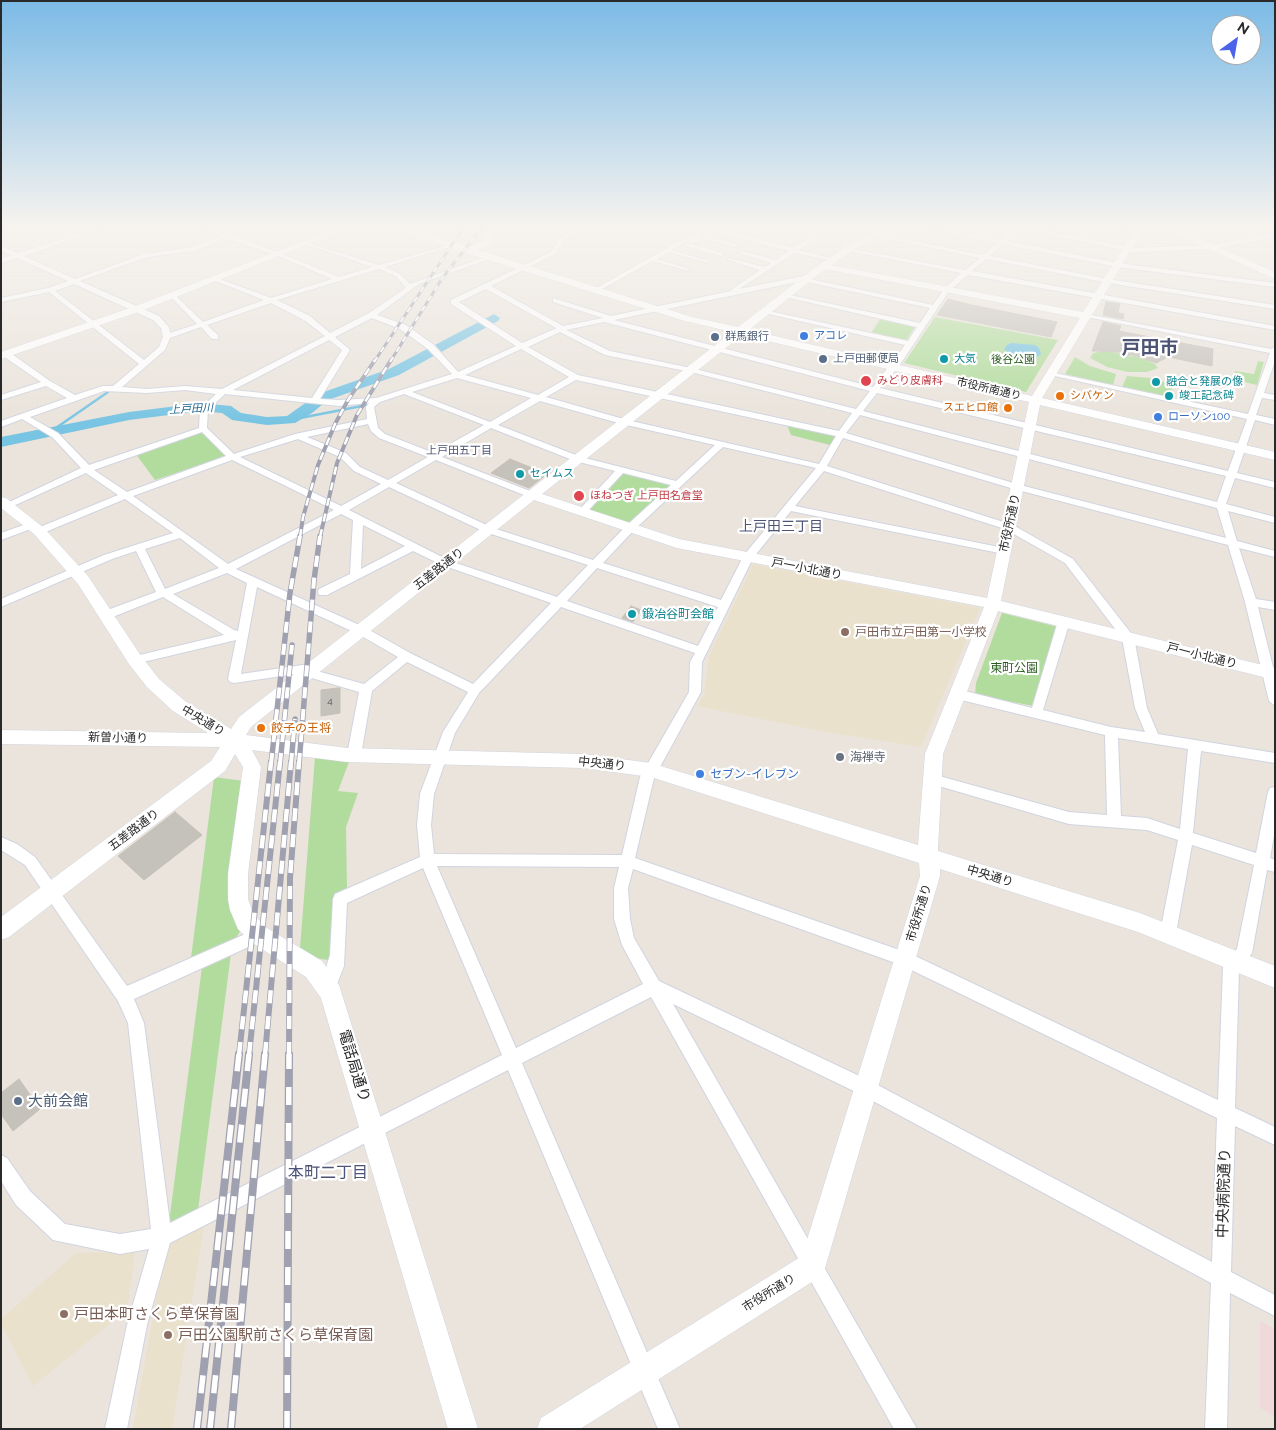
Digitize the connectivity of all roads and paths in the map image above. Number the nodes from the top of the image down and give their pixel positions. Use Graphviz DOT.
graph roads {
  1 [pos="42,292"];
  2 [pos="52,292"];
  3 [pos="98,292"];
  4 [pos="184,292"];
  5 [pos="249,292"];
  6 [pos="297,292"];
  7 [pos="405,292"];
  8 [pos="475,292"];
  9 [pos="496,292"];
  10 [pos="597,292"];
  11 [pos="733,292"];
  12 [pos="790,292"];
  13 [pos="867,292"];
  14 [pos="945,292"];
  15 [pos="955,292"];
  16 [pos="1069,292"];
  17 [pos="1100,292"];
  18 [pos="1181,292"];
  19 [pos="173,296"];
  20 [pos="785,296"];
  21 [pos="1097,297"];
  22 [pos="1,300"];
  23 [pos="271,300"];
  24 [pos="556,300"];
  25 [pos="934,307"];
  26 [pos="1275,307"];
  27 [pos="651,308"];
  28 [pos="137,309"];
  29 [pos="764,312"];
  30 [pos="372,315"];
  31 [pos="1086,316"];
  32 [pos="605,318"];
  33 [pos="94,323"];
  34 [pos="202,324"];
  35 [pos="922,326"];
  36 [pos="1275,328"];
  37 [pos="561,329"];
  38 [pos="740,331"];
  39 [pos="331,336"];
  40 [pos="167,337"];
  41 [pos="215,337"];
  42 [pos="910,344"];
  43 [pos="521,345"];
  44 [pos="718,349"];
  45 [pos="1274,351"];
  46 [pos="4,355"];
  47 [pos="142,362"];
  48 [pos="894,367"];
  49 [pos="691,370"];
  50 [pos="1271,373"];
  51 [pos="1050,374"];
  52 [pos="457,375"];
  53 [pos="575,377"];
  54 [pos="47,383"];
  55 [pos="103,388"];
  56 [pos="114,389"];
  57 [pos="876,390"];
  58 [pos="223,392"];
  59 [pos="406,392"];
  60 [pos="1258,394"];
  61 [pos="660,395"];
  62 [pos="1,398"];
  63 [pos="74,398"];
  64 [pos="539,398"];
  65 [pos="1275,398"];
  66 [pos="1035,400"];
  67 [pos="318,401"];
  68 [pos="374,403"];
  69 [pos="858,412"];
  70 [pos="23,416"];
  71 [pos="1251,417"];
  72 [pos="372,421"];
  73 [pos="625,422"];
  74 [pos="1275,422"];
  75 [pos="1,424"];
  76 [pos="492,425"];
  77 [pos="1030,427"];
  78 [pos="203,429"];
  79 [pos="841,434"];
  80 [pos="298,436"];
  81 [pos="721,444"];
  82 [pos="1240,448"];
  83 [pos="1024,455"];
  84 [pos="1275,456"];
  85 [pos="232,457"];
  86 [pos="436,458"];
  87 [pos="578,459"];
  88 [pos="822,467"];
  89 [pos="87,469"];
  90 [pos="621,470"];
  91 [pos="1232,475"];
  92 [pos="390,483"];
  93 [pos="678,484"];
  94 [pos="1275,486"];
  95 [pos="1017,487"];
  96 [pos="127,495"];
  97 [pos="532,495"];
  98 [pos="4,503"];
  99 [pos="1221,505"];
  100 [pos="789,508"];
  101 [pos="342,510"];
  102 [pos="582,512"];
  103 [pos="358,518"];
  104 [pos="1275,520"];
  105 [pos="1009,527"];
  106 [pos="35,528"];
  107 [pos="630,528"];
  108 [pos="489,530"];
  109 [pos="181,534"];
  110 [pos="1,537"];
  111 [pos="1231,542"];
  112 [pos="412,547"];
  113 [pos="140,548"];
  114 [pos="1004,551"];
  115 [pos="1275,554"];
  116 [pos="748,557"];
  117 [pos="446,563"];
  118 [pos="596,564"];
  119 [pos="226,569"];
  120 [pos="74,570"];
  121 [pos="355,576"];
  122 [pos="253,582"];
  123 [pos="323,592"];
  124 [pos="163,593"];
  125 [pos="1251,602"];
  126 [pos="1,603"];
  127 [pos="559,603"];
  128 [pos="993,604"];
  129 [pos="723,605"];
  130 [pos="1275,606"];
  131 [pos="106,615"];
  132 [pos="1064,621"];
  133 [pos="362,630"];
  134 [pos="241,635"];
  135 [pos="1128,637"];
  136 [pos="701,651"];
  137 [pos="406,656"];
  138 [pos="135,660"];
  139 [pos="312,670"];
  140 [pos="1272,674"];
  141 [pos="366,689"];
  142 [pos="475,690"];
  143 [pos="957,694"];
  144 [pos="1275,701"];
  145 [pos="1036,714"];
  146 [pos="1111,732"];
  147 [pos="1,737"];
  148 [pos="1154,737"];
  149 [pos="234,740"];
  150 [pos="1195,744"];
  151 [pos="354,755"];
  152 [pos="440,757"];
  153 [pos="1275,758"];
  154 [pos="651,770"];
  155 [pos="932,779"];
  156 [pos="1275,792"];
  157 [pos="1114,821"];
  158 [pos="1186,837"];
  159 [pos="1,843"];
  160 [pos="929,857"];
  161 [pos="427,860"];
  162 [pos="627,861"];
  163 [pos="1268,864"];
  164 [pos="52,892"];
  165 [pos="1,930"];
  166 [pos="1168,933"];
  167 [pos="259,934"];
  168 [pos="905,958"];
  169 [pos="1238,961"];
  170 [pos="1275,977"];
  171 [pos="328,986"];
  172 [pos="654,987"];
  173 [pos="124,994"];
  174 [pos="512,1060"];
  175 [pos="866,1088"];
  176 [pos="1226,1112"];
  177 [pos="373,1130"];
  178 [pos="1275,1136"];
  179 [pos="1,1164"];
  180 [pos="162,1237"];
  181 [pos="813,1265"];
  182 [pos="1221,1278"];
  183 [pos="1275,1306"];
  184 [pos="644,1370"];
  185 [pos="116,1429"];
  186 [pos="463,1429"];
  187 [pos="552,1429"];
  188 [pos="669,1429"];
  189 [pos="906,1429"];
  190 [pos="1216,1429"];
  1 -- 22 [label="street"];
  2 -- 33 [label="street"];
  3 -- 28 [label="street"];
  4 -- 19 [label="street"];
  5 -- 23 [label="street"];
  6 -- 23 [label="street"];
  7 -- 30 [label="street"];
  8 -- 43 [label="street"];
  9 -- 37 [label="street"];
  10 -- 27 [label="street, 市役所南通り"];
  11 -- 27 [label="street"];
  12 -- 20 [label="street, 五差路通り"];
  13 -- 25 [label="street"];
  14 -- 25 [label="street"];
  15 -- 31 [label="street"];
  16 -- 21 [label="street"];
  17 -- 21 [label="street, 市役所通り"];
  18 -- 26 [label="street"];
  19 -- 28 [label="street"];
  19 -- 34 [label="street"];
  20 -- 29 [label="street, 五差路通り"];
  20 -- 35 [label="street"];
  21 -- 31 [label="street, 市役所通り"];
  21 -- 36 [label="street"];
  23 -- 34 [label="street"];
  23 -- 39 [label="street"];
  24 -- 32 [label="street"];
  25 -- 35 [label="street"];
  27 -- 32 [label="street"];
  27 -- 38 [label="street, 市役所南通り"];
  28 -- 33 [label="street"];
  28 -- 40 [label="street"];
  29 -- 38 [label="street, 五差路通り"];
  29 -- 42 [label="street"];
  30 -- 39 [label="street"];
  30 -- 52 [label="street"];
  31 -- 45 [label="street"];
  31 -- 51 [label="street, 市役所通り"];
  32 -- 37 [label="street"];
  32 -- 44 [label="street"];
  33 -- 46 [label="street"];
  33 -- 47 [label="street"];
  34 -- 40 [label="street"];
  34 -- 41 [label="street"];
  35 -- 42 [label="street"];
  37 -- 43 [label="street"];
  37 -- 49 [label="street"];
  38 -- 44 [label="street, 五差路通り"];
  38 -- 48 [label="street, 市役所南通り"];
  39 -- 58 [label="street"];
  39 -- 67 [label="street"];
  40 -- 47 [label="street"];
  42 -- 48 [label="street"];
  43 -- 52 [label="street"];
  43 -- 53 [label="street"];
  44 -- 49 [label="street, 五差路通り"];
  44 -- 57 [label="street"];
  45 -- 50 [label="street"];
  46 -- 54 [label="street"];
  47 -- 55 [label="street"];
  47 -- 56 [label="street"];
  48 -- 57 [label="street"];
  48 -- 66 [label="street, 市役所南通り"];
  49 -- 61 [label="street, 五差路通り"];
  49 -- 69 [label="street"];
  50 -- 60 [label="street"];
  51 -- 66 [label="street, 市役所通り"];
  51 -- 71 [label="street"];
  52 -- 59 [label="street"];
  52 -- 64 [label="street"];
  53 -- 61 [label="street"];
  53 -- 64 [label="street"];
  54 -- 62 [label="street"];
  54 -- 63 [label="street"];
  55 -- 56 [label="street"];
  55 -- 63 [label="street"];
  56 -- 58 [label="street"];
  57 -- 69 [label="street"];
  57 -- 77 [label="street"];
  58 -- 67 [label="street"];
  58 -- 78 [label="street"];
  59 -- 68 [label="street"];
  59 -- 76 [label="street"];
  60 -- 65 [label="street"];
  60 -- 71 [label="street"];
  61 -- 73 [label="street, 五差路通り"];
  61 -- 79 [label="street"];
  63 -- 70 [label="street"];
  64 -- 73 [label="street"];
  64 -- 76 [label="street"];
  66 -- 77 [label="street, 市役所通り"];
  66 -- 82 [label="street, 市役所南通り"];
  67 -- 68 [label="street"];
  68 -- 72 [label="street"];
  69 -- 79 [label="street"];
  69 -- 83 [label="street"];
  70 -- 75 [label="street"];
  70 -- 89 [label="street"];
  71 -- 74 [label="street"];
  71 -- 82 [label="street"];
  72 -- 80 [label="street"];
  72 -- 86 [label="street, 戸一小北通り"];
  73 -- 81 [label="street"];
  73 -- 87 [label="street, 五差路通り"];
  76 -- 86 [label="street"];
  76 -- 87 [label="street"];
  77 -- 83 [label="street, 市役所通り"];
  77 -- 91 [label="street"];
  78 -- 85 [label="street"];
  78 -- 89 [label="street"];
  79 -- 88 [label="street"];
  79 -- 95 [label="street"];
  80 -- 85 [label="street"];
  80 -- 92 [label="street"];
  81 -- 88 [label="street"];
  81 -- 93 [label="street"];
  82 -- 84 [label="street, 市役所南通り"];
  82 -- 91 [label="street"];
  83 -- 95 [label="street, 市役所通り"];
  83 -- 99 [label="street"];
  85 -- 96 [label="street"];
  85 -- 101 [label="street"];
  86 -- 92 [label="street"];
  86 -- 97 [label="street, 戸一小北通り"];
  87 -- 90 [label="street"];
  87 -- 97 [label="street, 五差路通り"];
  88 -- 100 [label="street"];
  88 -- 105 [label="street"];
  89 -- 96 [label="street"];
  89 -- 98 [label="street"];
  90 -- 93 [label="street"];
  90 -- 102 [label="street"];
  91 -- 94 [label="street"];
  91 -- 99 [label="street"];
  92 -- 101 [label="street"];
  92 -- 108 [label="street"];
  93 -- 107 [label="street"];
  95 -- 105 [label="street, 市役所通り"];
  95 -- 111 [label="street"];
  96 -- 106 [label="street"];
  96 -- 109 [label="street"];
  97 -- 102 [label="street, 戸一小北通り"];
  97 -- 108 [label="street, 五差路通り"];
  98 -- 106 [label="street, 中央通り"];
  99 -- 104 [label="street"];
  99 -- 111 [label="street"];
  100 -- 114 [label="street"];
  100 -- 116 [label="street"];
  101 -- 103 [label="street"];
  101 -- 119 [label="street"];
  102 -- 107 [label="street, 戸一小北通り"];
  103 -- 112 [label="street"];
  103 -- 121 [label="street"];
  105 -- 114 [label="street, 市役所通り"];
  105 -- 135 [label="street"];
  106 -- 110 [label="street"];
  106 -- 120 [label="street, 中央通り"];
  107 -- 116 [label="street, 戸一小北通り"];
  107 -- 118 [label="street"];
  108 -- 117 [label="street, 五差路通り"];
  108 -- 118 [label="street"];
  109 -- 113 [label="street"];
  109 -- 119 [label="street"];
  111 -- 115 [label="street"];
  111 -- 125 [label="street"];
  112 -- 117 [label="street"];
  112 -- 121 [label="street"];
  113 -- 120 [label="street"];
  113 -- 124 [label="street"];
  114 -- 128 [label="street, 市役所通り"];
  116 -- 128 [label="street, 戸一小北通り"];
  116 -- 129 [label="street"];
  117 -- 127 [label="street"];
  117 -- 133 [label="street, 五差路通り"];
  118 -- 127 [label="street"];
  118 -- 129 [label="street"];
  119 -- 122 [label="street"];
  119 -- 124 [label="street"];
  120 -- 126 [label="street"];
  120 -- 131 [label="street, 中央通り"];
  121 -- 123 [label="street"];
  122 -- 133 [label="street"];
  122 -- 134 [label="street"];
  124 -- 131 [label="street"];
  124 -- 134 [label="street"];
  125 -- 130 [label="street"];
  125 -- 140 [label="street"];
  127 -- 136 [label="street"];
  127 -- 142 [label="street"];
  128 -- 132 [label="street, 戸一小北通り"];
  128 -- 143 [label="street, 市役所通り"];
  129 -- 136 [label="street"];
  131 -- 138 [label="street, 中央通り"];
  132 -- 135 [label="street, 戸一小北通り"];
  132 -- 145 [label="street"];
  133 -- 137 [label="street"];
  133 -- 139 [label="street, 五差路通り"];
  134 -- 138 [label="street"];
  134 -- 139 [label="street"];
  135 -- 140 [label="street, 戸一小北通り"];
  135 -- 148 [label="street"];
  136 -- 154 [label="street"];
  137 -- 141 [label="street"];
  137 -- 142 [label="street"];
  138 -- 149 [label="street, 中央通り"];
  139 -- 141 [label="street"];
  139 -- 149 [label="street, 五差路通り"];
  140 -- 144 [label="street"];
  141 -- 151 [label="street"];
  142 -- 152 [label="street"];
  143 -- 145 [label="street"];
  143 -- 155 [label="street, 市役所通り"];
  145 -- 146 [label="street"];
  146 -- 148 [label="street"];
  146 -- 157 [label="street"];
  147 -- 149 [label="street, 新曽小通り"];
  148 -- 150 [label="street"];
  149 -- 151 [label="street, 中央通り"];
  149 -- 164 [label="street, 五差路通り"];
  149 -- 167 [label="street, 電話局通り"];
  150 -- 153 [label="street"];
  150 -- 158 [label="street"];
  151 -- 152 [label="street, 中央通り"];
  152 -- 154 [label="street, 中央通り"];
  152 -- 161 [label="street"];
  154 -- 160 [label="street, 中央通り"];
  154 -- 162 [label="street"];
  155 -- 157 [label="street"];
  155 -- 160 [label="street, 市役所通り"];
  156 -- 163 [label="street, 中央病院通り"];
  157 -- 158 [label="street"];
  158 -- 163 [label="street"];
  158 -- 166 [label="street"];
  159 -- 164 [label="street"];
  160 -- 166 [label="street, 中央通り"];
  160 -- 168 [label="street, 市役所通り"];
  161 -- 162 [label="street"];
  161 -- 171 [label="street"];
  161 -- 174 [label="street"];
  162 -- 168 [label="street"];
  162 -- 172 [label="street"];
  163 -- 169 [label="street, 中央病院通り"];
  164 -- 165 [label="street, 五差路通り"];
  164 -- 173 [label="street"];
  166 -- 169 [label="street, 中央通り"];
  167 -- 171 [label="street, 電話局通り"];
  167 -- 173 [label="street"];
  168 -- 175 [label="street, 市役所通り"];
  168 -- 176 [label="street"];
  169 -- 170 [label="street, 中央通り"];
  169 -- 176 [label="street, 中央病院通り"];
  171 -- 177 [label="street, 電話局通り"];
  172 -- 174 [label="street"];
  172 -- 175 [label="street"];
  172 -- 181 [label="street"];
  173 -- 180 [label="street"];
  174 -- 177 [label="street"];
  174 -- 184 [label="street"];
  175 -- 181 [label="street, 市役所通り"];
  175 -- 182 [label="street"];
  176 -- 178 [label="street"];
  176 -- 182 [label="street, 中央病院通り"];
  177 -- 180 [label="street"];
  177 -- 186 [label="street, 電話局通り"];
  179 -- 180 [label="street"];
  180 -- 185 [label="street"];
  181 -- 184 [label="street, 市役所通り"];
  181 -- 189 [label="street"];
  182 -- 183 [label="street"];
  182 -- 190 [label="street, 中央病院通り"];
  184 -- 187 [label="street, 市役所通り"];
  184 -- 188 [label="street"];
}
